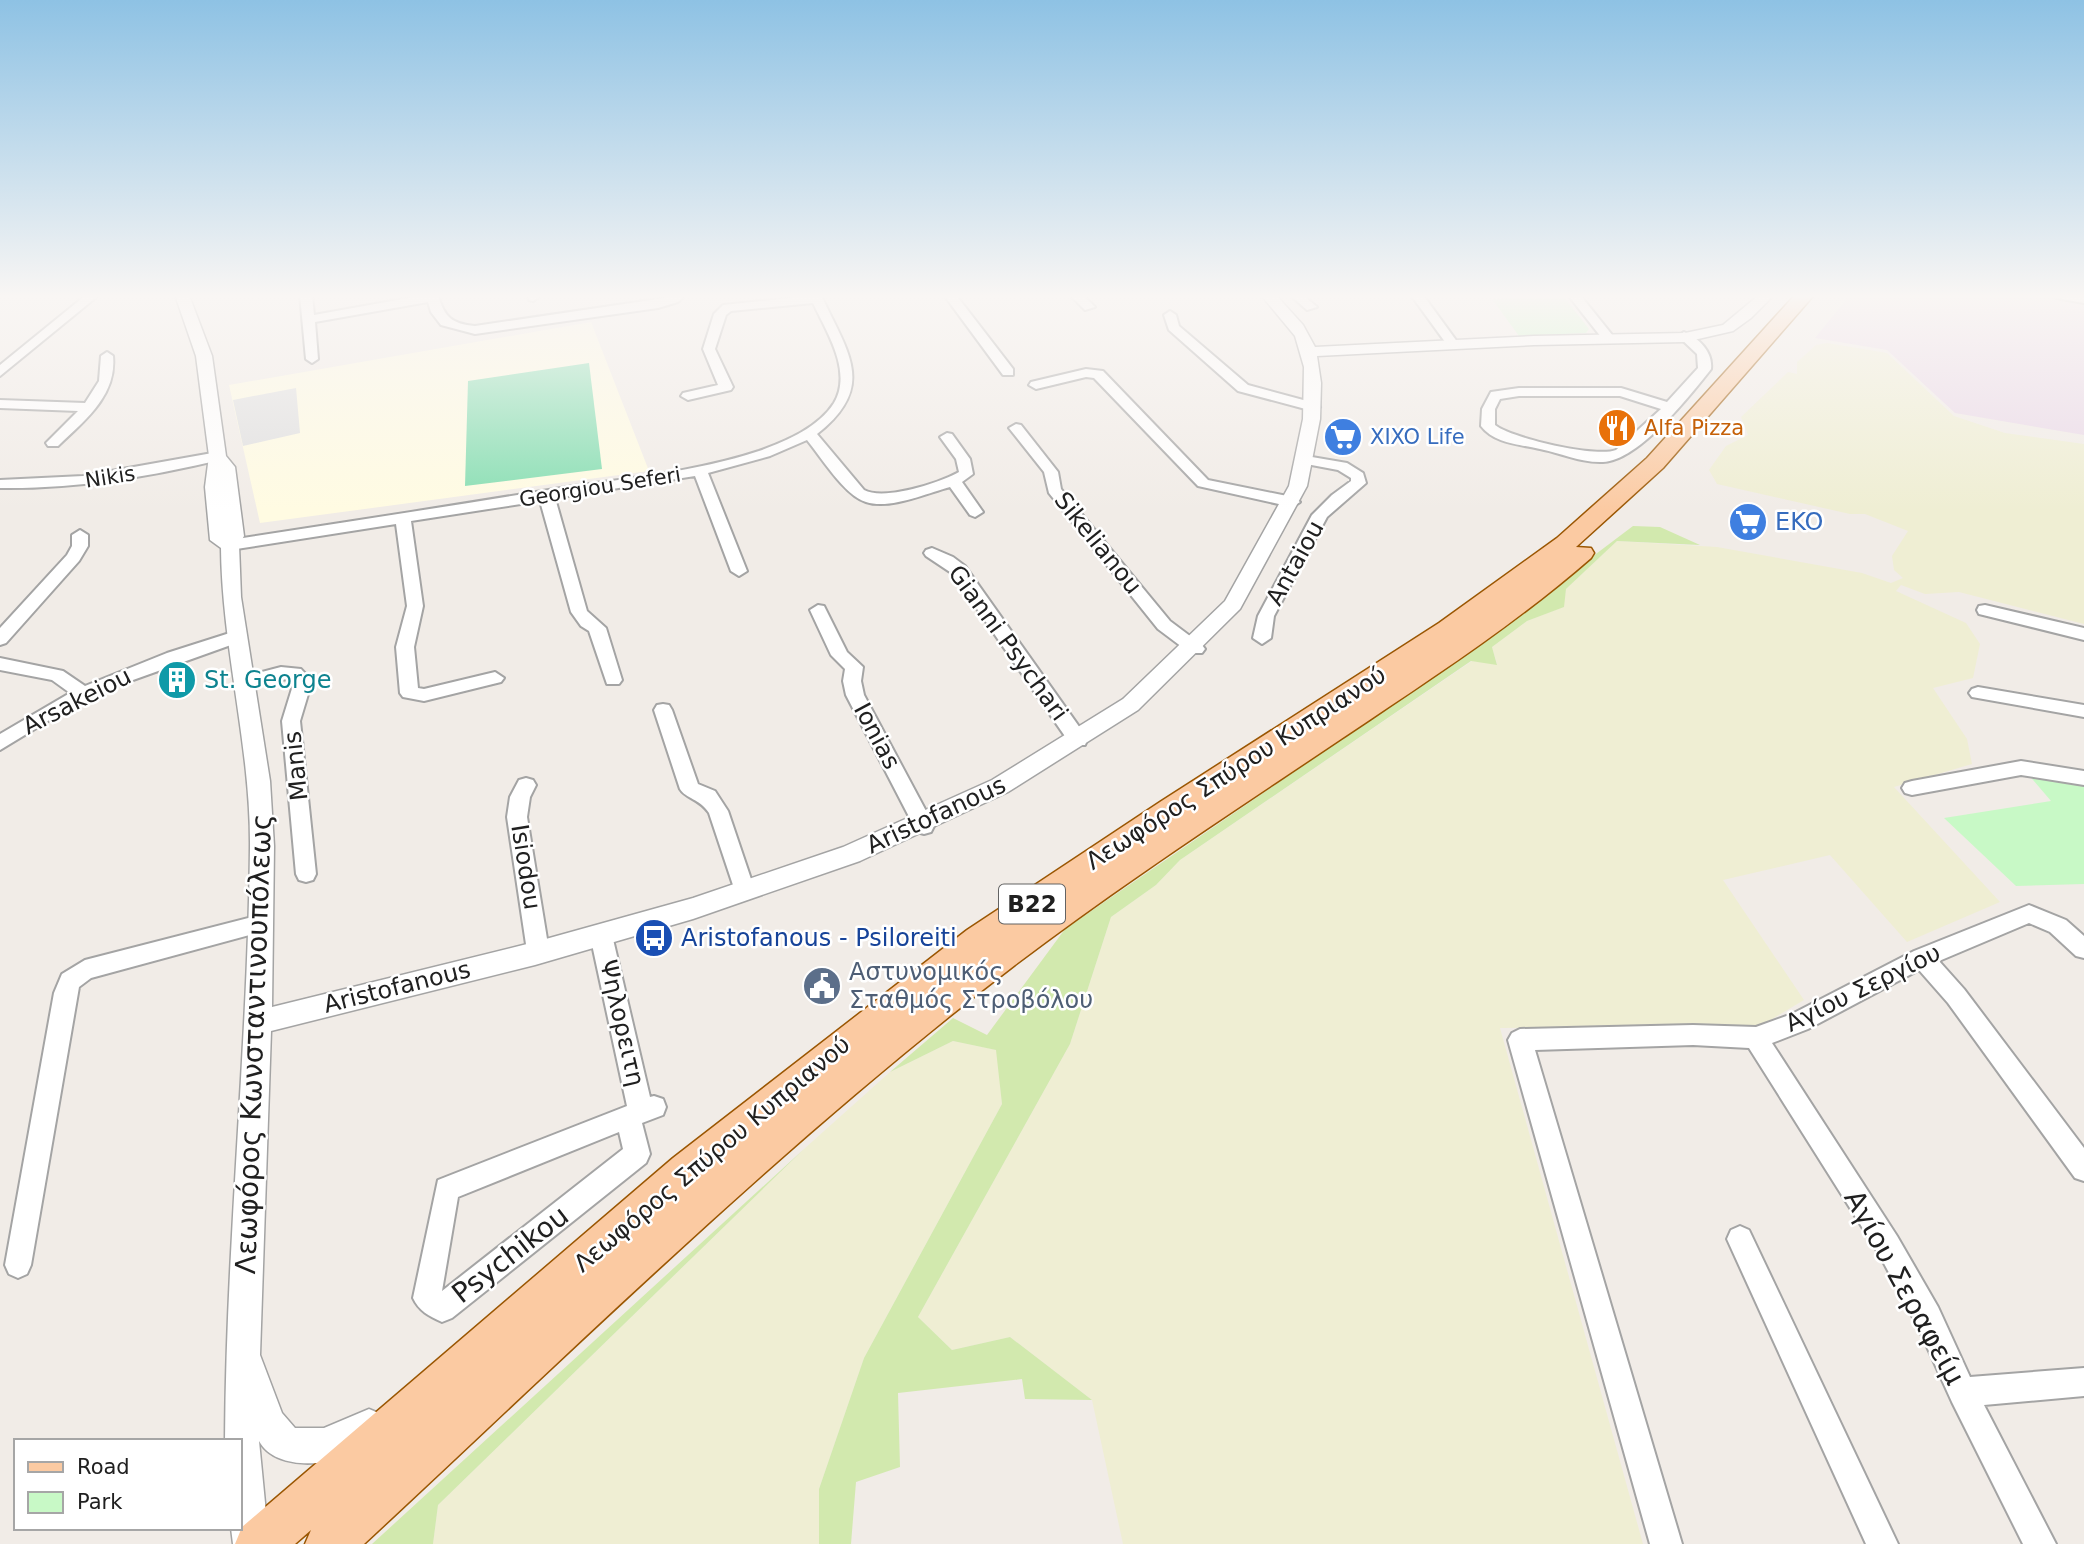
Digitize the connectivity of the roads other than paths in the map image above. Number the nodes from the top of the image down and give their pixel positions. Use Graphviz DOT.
graph roads {
  1 [pos="110,367"];
  2 [pos="206,367"];
  3 [pos="717,367"];
  4 [pos="844,367"];
  5 [pos="1004,367"];
  6 [pos="1219,367"];
  7 [pos="1310,367"];
  8 [pos="1705,367"];
  9 [pos="1747,367"];
  10 [pos="1757,367"];
  11 [pos="1008,372"];
  12 [pos="1036,385"];
  13 [pos="1496,395"];
  14 [pos="688,396"];
  15 [pos="0,404"];
  16 [pos="88,407"];
  17 [pos="1313,407"];
  18 [pos="1670,407"];
  19 [pos="1016,428"];
  20 [pos="809,433"];
  21 [pos="947,437"];
  22 [pos="53,443"];
  23 [pos="218,456"];
  24 [pos="1612,457"];
  25 [pos="1307,460"];
  26 [pos="700,471"];
  27 [pos="954,481"];
  28 [pos="2,485"];
  29 [pos="547,497"];
  30 [pos="1292,502"];
  31 [pos="975,512"];
  32 [pos="403,518"];
  33 [pos="80,536"];
  34 [pos="230,545"];
  35 [pos="932,553"];
  36 [pos="739,571"];
  37 [pos="818,610"];
  38 [pos="1984,610"];
  39 [pos="236,637"];
  40 [pos="1262,638"];
  41 [pos="2082,638"];
  42 [pos="0,639"];
  43 [pos="1196,649"];
  44 [pos="0,664"];
  45 [pos="495,678"];
  46 [pos="613,680"];
  47 [pos="245,682"];
  48 [pos="82,693"];
  49 [pos="1978,693"];
  50 [pos="663,710"];
  51 [pos="2084,711"];
  52 [pos="1078,740"];
  53 [pos="0,743"];
  54 [pos="2084,778"];
  55 [pos="526,785"];
  56 [pos="1912,788"];
  57 [pos="924,826"];
  58 [pos="306,874"];
  59 [pos="744,891"];
  60 [pos="260,924"];
  61 [pos="601,935"];
  62 [pos="2084,949"];
  63 [pos="538,951"];
  64 [pos="1922,958"];
  65 [pos="258,1022"];
  66 [pos="1756,1038"];
  67 [pos="641,1112"];
  68 [pos="2084,1169"];
  69 [pos="1740,1238"];
  70 [pos="18,1265"];
  71 [pos="243,1354"];
  72 [pos="463,1365"];
  73 [pos="2084,1382"];
  74 [pos="1962,1392"];
  75 [pos="251,1544"];
  76 [pos="259,1544"];
  77 [pos="329,1544"];
  78 [pos="1666,1544"];
  79 [pos="1882,1544"];
  80 [pos="2040,1544"];
  1 -- 16 [label="street"];
  2 -- 23 [label="street, Λεωφόρος Κωνσταντινουπόλεως"];
  3 -- 14 [label="street"];
  4 -- 20 [label="street, Georgiou Seferi"];
  5 -- 11 [label="street"];
  6 -- 17 [label="street"];
  7 -- 17 [label="street, Aristofanous"];
  8 -- 18 [label="street"];
  9 -- 72 [label="main road, Λεωφόρος Σπύρου Κυπριανού / B22"];
  10 -- 77 [label="main road, Λεωφόρος Σπύρου Κυπριανού / B22"];
  12 -- 30 [label="street"];
  13 -- 18 [label="street"];
  13 -- 24 [label="street"];
  15 -- 16 [label="street"];
  16 -- 22 [label="street"];
  17 -- 25 [label="street, Aristofanous"];
  18 -- 24 [label="street"];
  19 -- 43 [label="street, Sikelianou"];
  20 -- 26 [label="street, Georgiou Seferi"];
  20 -- 27 [label="street"];
  21 -- 27 [label="street"];
  23 -- 28 [label="street, Nikis"];
  23 -- 34 [label="street, Λεωφόρος Κωνσταντινουπόλεως"];
  25 -- 30 [label="street, Aristofanous"];
  25 -- 40 [label="street, Antaiou"];
  26 -- 29 [label="street, Georgiou Seferi"];
  26 -- 36 [label="street"];
  27 -- 31 [label="street"];
  29 -- 32 [label="street, Georgiou Seferi"];
  29 -- 46 [label="street"];
  30 -- 43 [label="street, Aristofanous"];
  32 -- 34 [label="street, Georgiou Seferi"];
  32 -- 45 [label="street"];
  33 -- 42 [label="street"];
  34 -- 39 [label="street, Λεωφόρος Κωνσταντινουπόλεως"];
  35 -- 52 [label="street, Gianni Psychari"];
  37 -- 57 [label="street, Ionias"];
  38 -- 41 [label="street"];
  39 -- 47 [label="street, Λεωφόρος Κωνσταντινουπόλεως"];
  39 -- 48 [label="street, Arsakeiou"];
  43 -- 52 [label="street, Aristofanous"];
  44 -- 48 [label="street"];
  47 -- 58 [label="street, Manis"];
  47 -- 60 [label="street, Λεωφόρος Κωνσταντινουπόλεως"];
  48 -- 53 [label="street, Arsakeiou"];
  49 -- 51 [label="street"];
  50 -- 59 [label="street"];
  52 -- 57 [label="street, Aristofanous"];
  54 -- 56 [label="street"];
  55 -- 63 [label="street, Isiodou"];
  57 -- 59 [label="street, Aristofanous"];
  59 -- 61 [label="street, Aristofanous"];
  60 -- 65 [label="street, Λεωφόρος Κωνσταντινουπόλεως"];
  60 -- 70 [label="street"];
  61 -- 63 [label="street, Aristofanous"];
  61 -- 67 [label="street, Ψηλορειτη"];
  62 -- 64 [label="street, Αγίου Σεργίου"];
  63 -- 65 [label="street, Aristofanous"];
  64 -- 66 [label="street, Αγίου Σεργίου"];
  64 -- 68 [label="street"];
  65 -- 71 [label="street, Λεωφόρος Κωνσταντινουπόλεως"];
  66 -- 74 [label="street, Αγίου Σεραφείμ"];
  66 -- 78 [label="street, Αγίου Σεργίου"];
  67 -- 67 [label="street, Psychikou"];
  69 -- 79 [label="street"];
  71 -- 72 [label="street"];
  71 -- 75 [label="street, Λεωφόρος Κωνσταντινουπόλεως"];
  72 -- 76 [label="main road, Λεωφόρος Σπύρου Κυπριανού / B22"];
  73 -- 74 [label="street"];
  74 -- 80 [label="street, Αγίου Σεραφείμ"];
}
